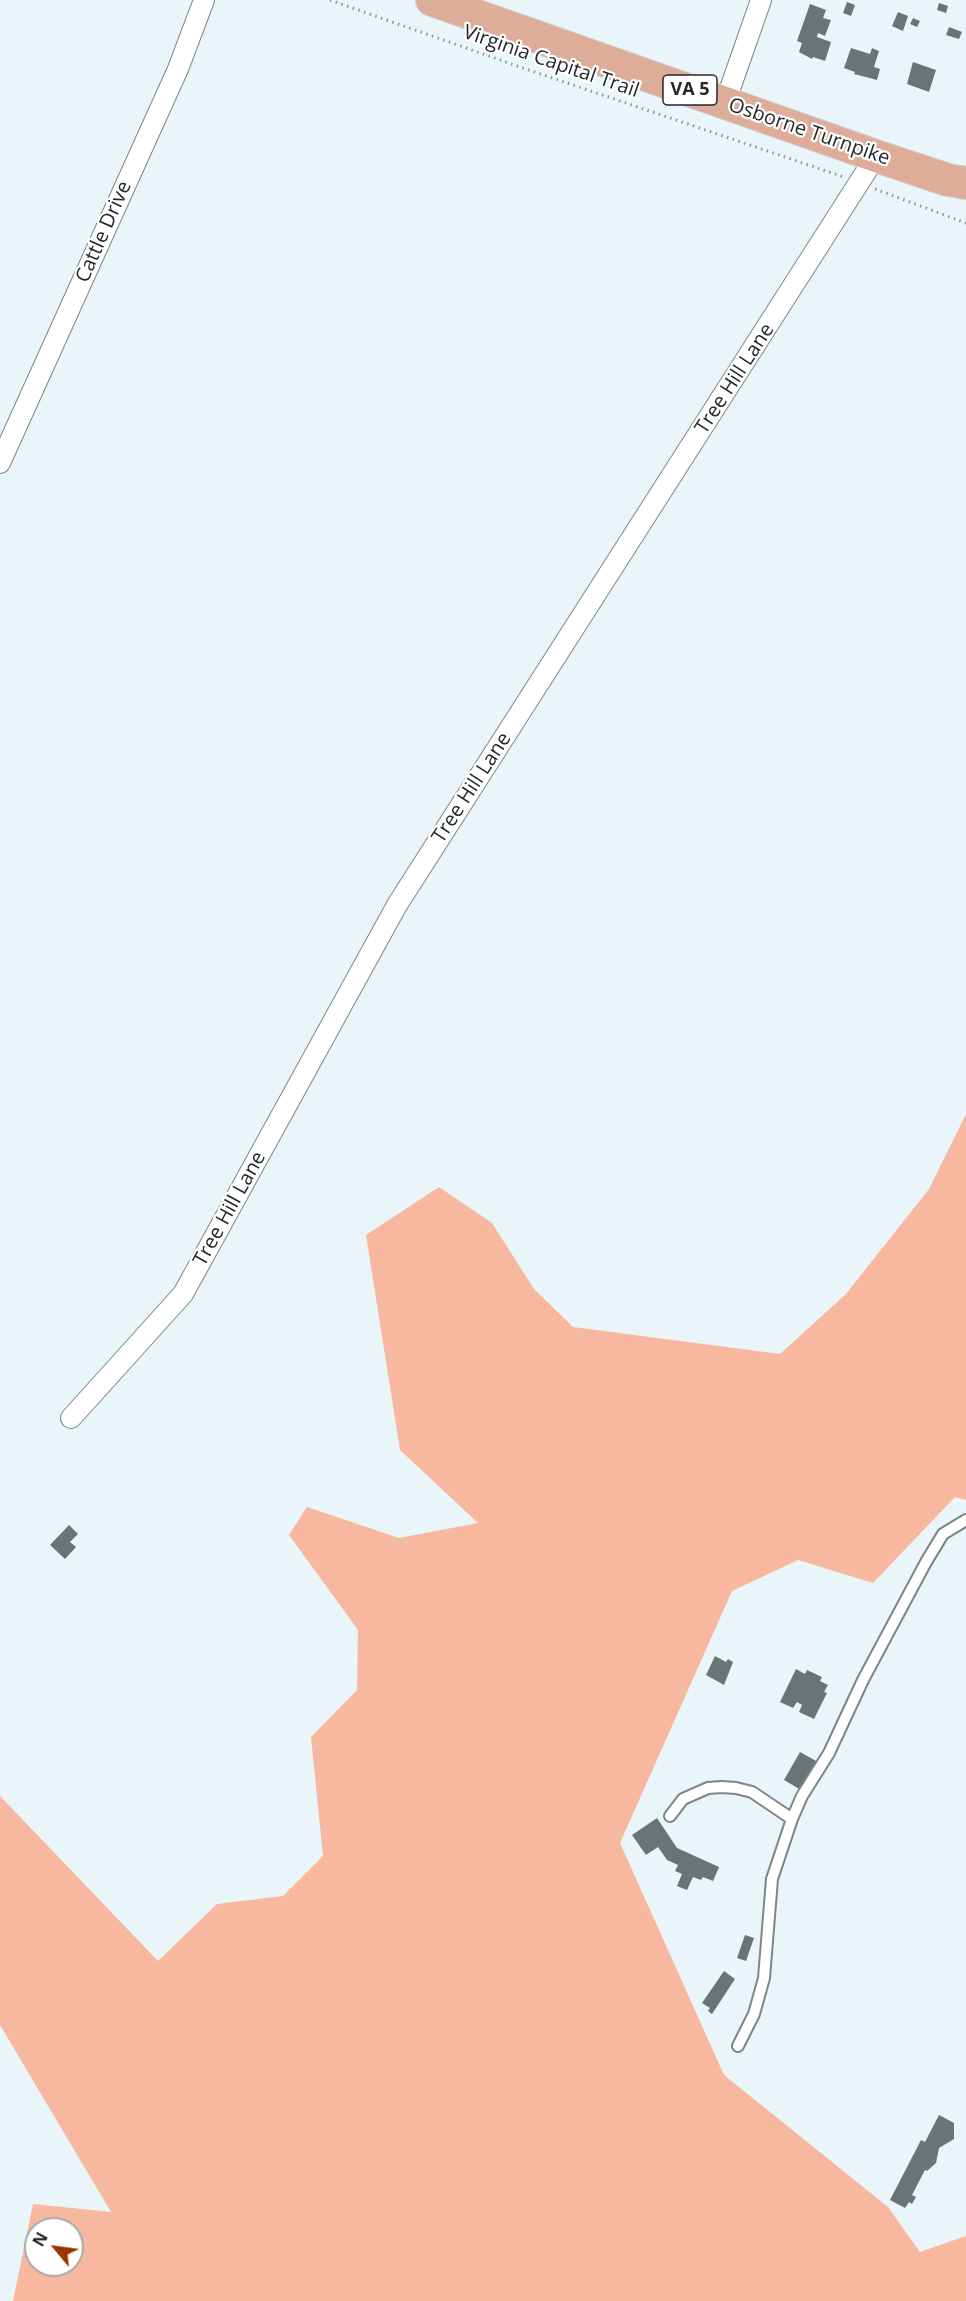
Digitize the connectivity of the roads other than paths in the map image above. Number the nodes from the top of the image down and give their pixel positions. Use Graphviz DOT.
graph roads {
  1 [pos="204,0"];
  2 [pos="432,0"];
  3 [pos="761,0"];
  4 [pos="725,103"];
  5 [pos="876,156"];
  6 [pos="957,182"];
  7 [pos="0,463"];
  8 [pos="71,1419"];
  9 [pos="966,1520"];
  10 [pos="670,1816"];
  11 [pos="792,1819"];
  12 [pos="738,2046"];
  1 -- 7 [label="street, Cattle Drive"];
  2 -- 4 [label="main road, Osborne Turnpike / VA 5"];
  3 -- 4 [label="street"];
  4 -- 5 [label="main road, Osborne Turnpike / VA 5"];
  5 -- 6 [label="main road, Osborne Turnpike / VA 5"];
  5 -- 8 [label="street, Tree Hill Lane"];
  9 -- 11 [label="lane"];
  10 -- 11 [label="lane"];
  11 -- 12 [label="lane"];
}
